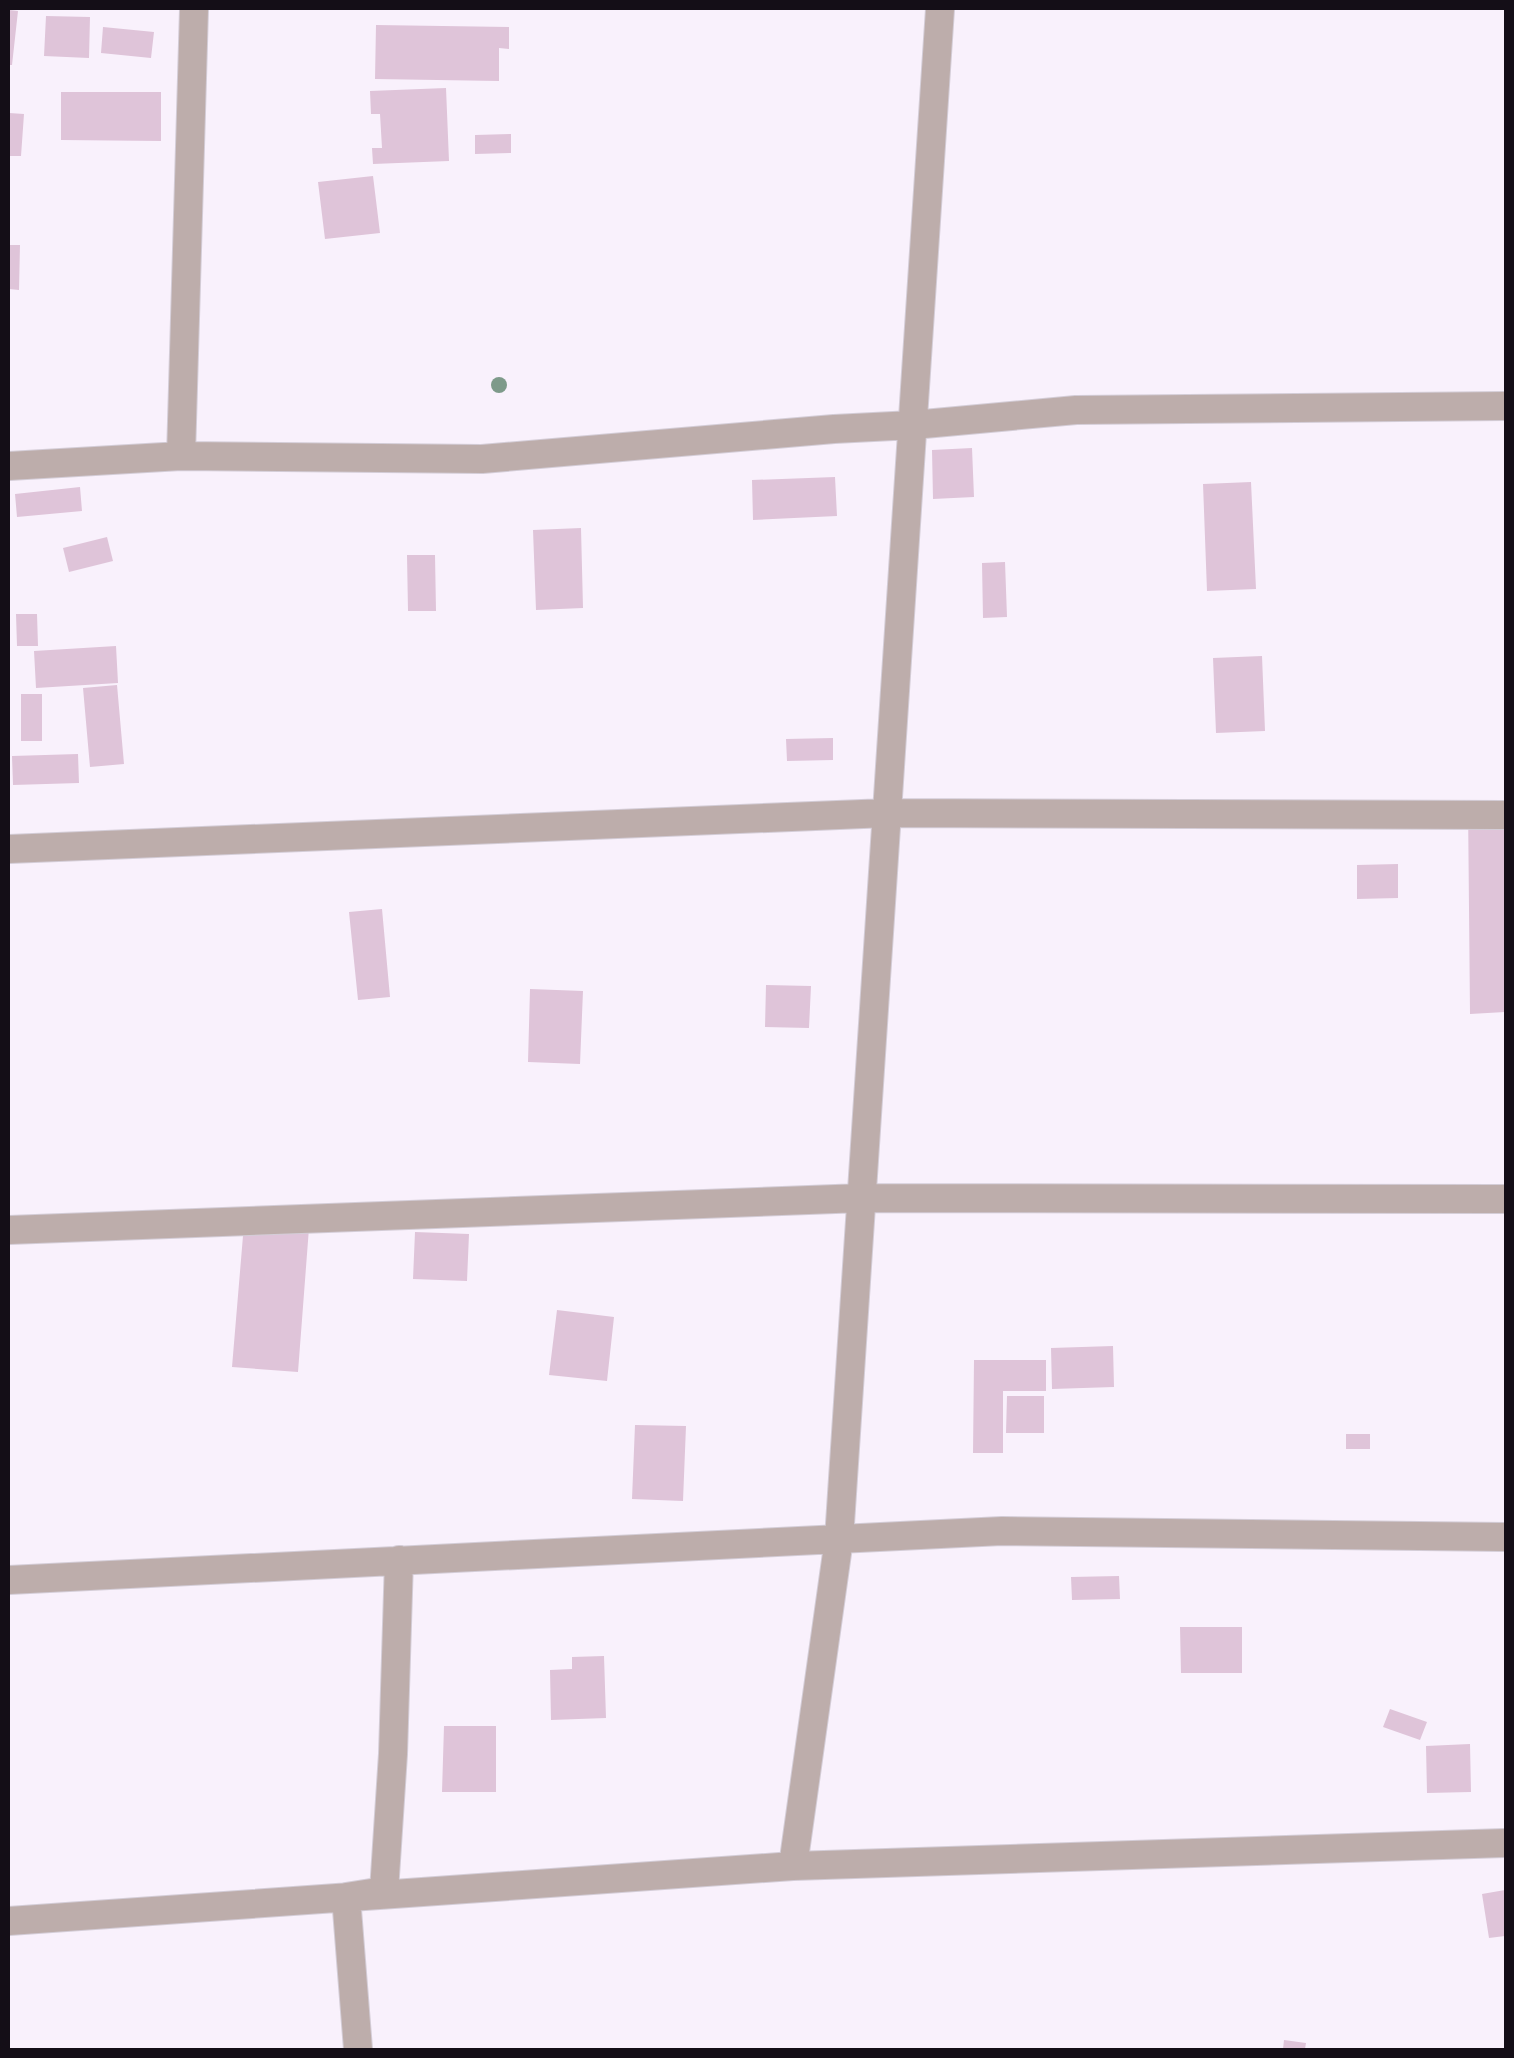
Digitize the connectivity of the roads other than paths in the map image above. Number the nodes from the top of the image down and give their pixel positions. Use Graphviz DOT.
graph roads {
  1 [pos="194,9"];
  2 [pos="940,9"];
  3 [pos="1505,406"];
  4 [pos="913,425"];
  5 [pos="180,456"];
  6 [pos="9,466"];
  7 [pos="887,813"];
  8 [pos="1505,815"];
  9 [pos="9,849"];
  10 [pos="862,1198"];
  11 [pos="1505,1199"];
  12 [pos="9,1230"];
  13 [pos="1505,1537"];
  14 [pos="839,1539"];
  15 [pos="399,1560"];
  16 [pos="9,1580"];
  17 [pos="1505,1843"];
  18 [pos="792,1866"];
  19 [pos="346,1897"];
  20 [pos="9,1921"];
  21 [pos="358,2049"];
  1 -- 5 [label="street"];
  2 -- 4 [label="street"];
  3 -- 4 [label="street"];
  4 -- 5 [label="street"];
  4 -- 7 [label="street"];
  5 -- 6 [label="street"];
  7 -- 8 [label="street"];
  7 -- 9 [label="street"];
  7 -- 10 [label="street"];
  10 -- 11 [label="street"];
  10 -- 12 [label="street"];
  10 -- 14 [label="street"];
  13 -- 14 [label="street"];
  14 -- 15 [label="street"];
  14 -- 18 [label="street"];
  15 -- 16 [label="street"];
  15 -- 19 [label="street"];
  17 -- 18 [label="street"];
  18 -- 19 [label="street"];
  19 -- 20 [label="street"];
  19 -- 21 [label="street"];
}
